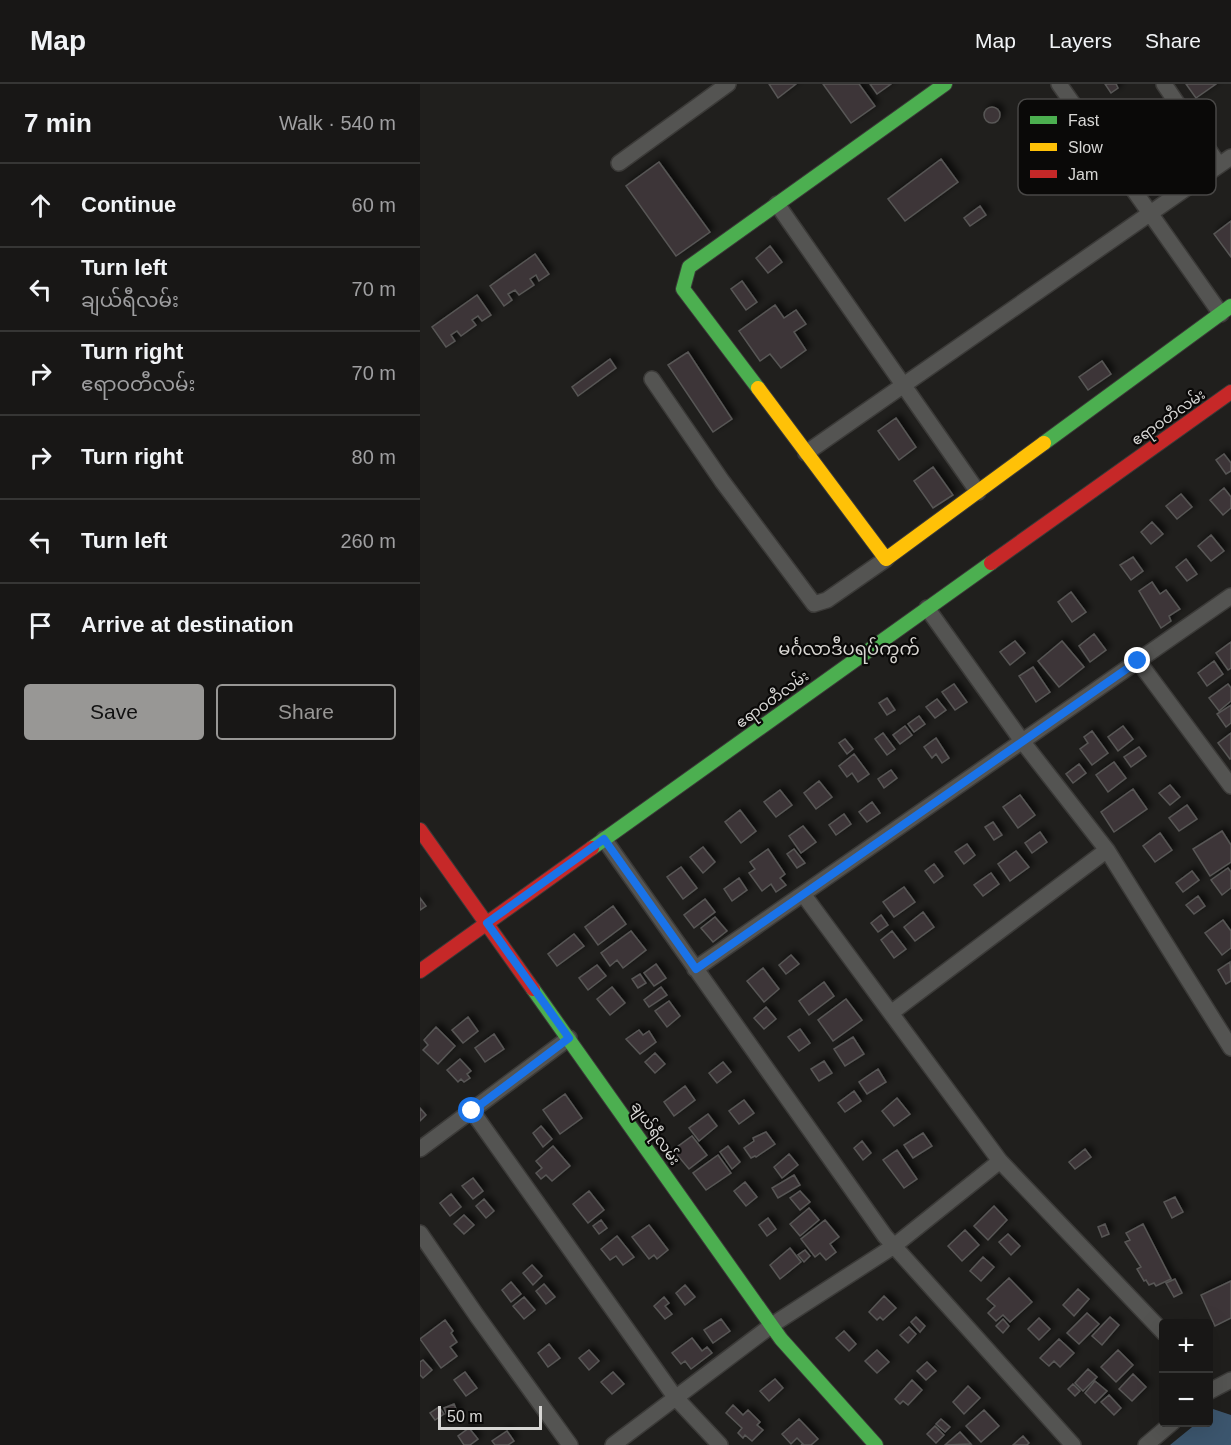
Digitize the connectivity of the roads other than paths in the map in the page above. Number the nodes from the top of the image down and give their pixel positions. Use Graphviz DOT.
graph roads {
  1 [pos="728,84"];
  2 [pos="945,84"];
  3 [pos="1059,84"];
  4 [pos="1164,84"];
  5 [pos="707,90"];
  6 [pos="1070,99"];
  7 [pos="1176,99"];
  8 [pos="619,163"];
  9 [pos="1139,195"];
  10 [pos="1176,195"];
  11 [pos="777,204"];
  12 [pos="1151,212"];
  13 [pos="1226,310"];
  14 [pos="652,379"];
  15 [pos="904,385"];
  16 [pos="1231,392"];
  17 [pos="806,453"];
  18 [pos="978,492"];
  19 [pos="886,559"];
  20 [pos="1231,596"];
  21 [pos="927,608"];
  22 [pos="1138,661"];
  23 [pos="1022,741"];
  24 [pos="1231,786"];
  25 [pos="420,830"];
  26 [pos="604,839"];
  27 [pos="1107,849"];
  28 [pos="803,894"];
  29 [pos="487,923"];
  30 [pos="696,969"];
  31 [pos="420,971"];
  32 [pos="891,1013"];
  33 [pos="569,1038"];
  34 [pos="1231,1048"];
  35 [pos="472,1111"];
  36 [pos="420,1149"];
  37 [pos="1000,1161"];
  38 [pos="420,1233"];
  39 [pos="894,1246"];
  40 [pos="772,1325"];
  41 [pos="1159,1328"];
  42 [pos="1231,1380"];
  43 [pos="1213,1388"];
  44 [pos="675,1397"];
  45 [pos="1167,1427"];
  46 [pos="570,1445"];
  47 [pos="614,1445"];
  48 [pos="720,1445"];
  49 [pos="876,1445"];
  50 [pos="1073,1445"];
  51 [pos="1146,1445"];
  1 -- 5 [label="street"];
  2 -- 11 [label="street"];
  3 -- 6 [label="street"];
  4 -- 7 [label="street"];
  5 -- 8 [label="street"];
  9 -- 12 [label="street"];
  10 -- 12 [label="street"];
  11 -- 15 [label="street"];
  11 -- 17 [label="street"];
  12 -- 13 [label="street"];
  12 -- 15 [label="street"];
  13 -- 18 [label="street"];
  14 -- 19 [label="street"];
  15 -- 17 [label="street"];
  15 -- 18 [label="street"];
  16 -- 21 [label="street, ဧရာဝတီလမ်း"];
  17 -- 19 [label="street"];
  18 -- 19 [label="street"];
  20 -- 22 [label="street"];
  21 -- 23 [label="street"];
  21 -- 26 [label="street, ဧရာဝတီလမ်း"];
  22 -- 23 [label="street"];
  22 -- 24 [label="street"];
  23 -- 27 [label="street"];
  23 -- 28 [label="street"];
  25 -- 29 [label="street, ချယ်ရီလမ်း"];
  26 -- 29 [label="street, ဧရာဝတီလမ်း"];
  26 -- 30 [label="street"];
  27 -- 32 [label="street"];
  27 -- 34 [label="street"];
  28 -- 30 [label="street"];
  28 -- 32 [label="street"];
  29 -- 31 [label="street, ဧရာဝတီလမ်း"];
  29 -- 33 [label="street, ချယ်ရီလမ်း"];
  30 -- 39 [label="street"];
  32 -- 37 [label="street"];
  33 -- 35 [label="street"];
  33 -- 40 [label="street, ချယ်ရီလမ်း"];
  35 -- 36 [label="street"];
  35 -- 44 [label="street"];
  37 -- 39 [label="street"];
  37 -- 41 [label="street"];
  38 -- 46 [label="street"];
  39 -- 40 [label="street"];
  39 -- 50 [label="street"];
  40 -- 44 [label="street"];
  40 -- 49 [label="street, ချယ်ရီလမ်း"];
  42 -- 43 [label="street"];
  44 -- 47 [label="street"];
  44 -- 48 [label="street"];
  45 -- 51 [label="street"];
}
